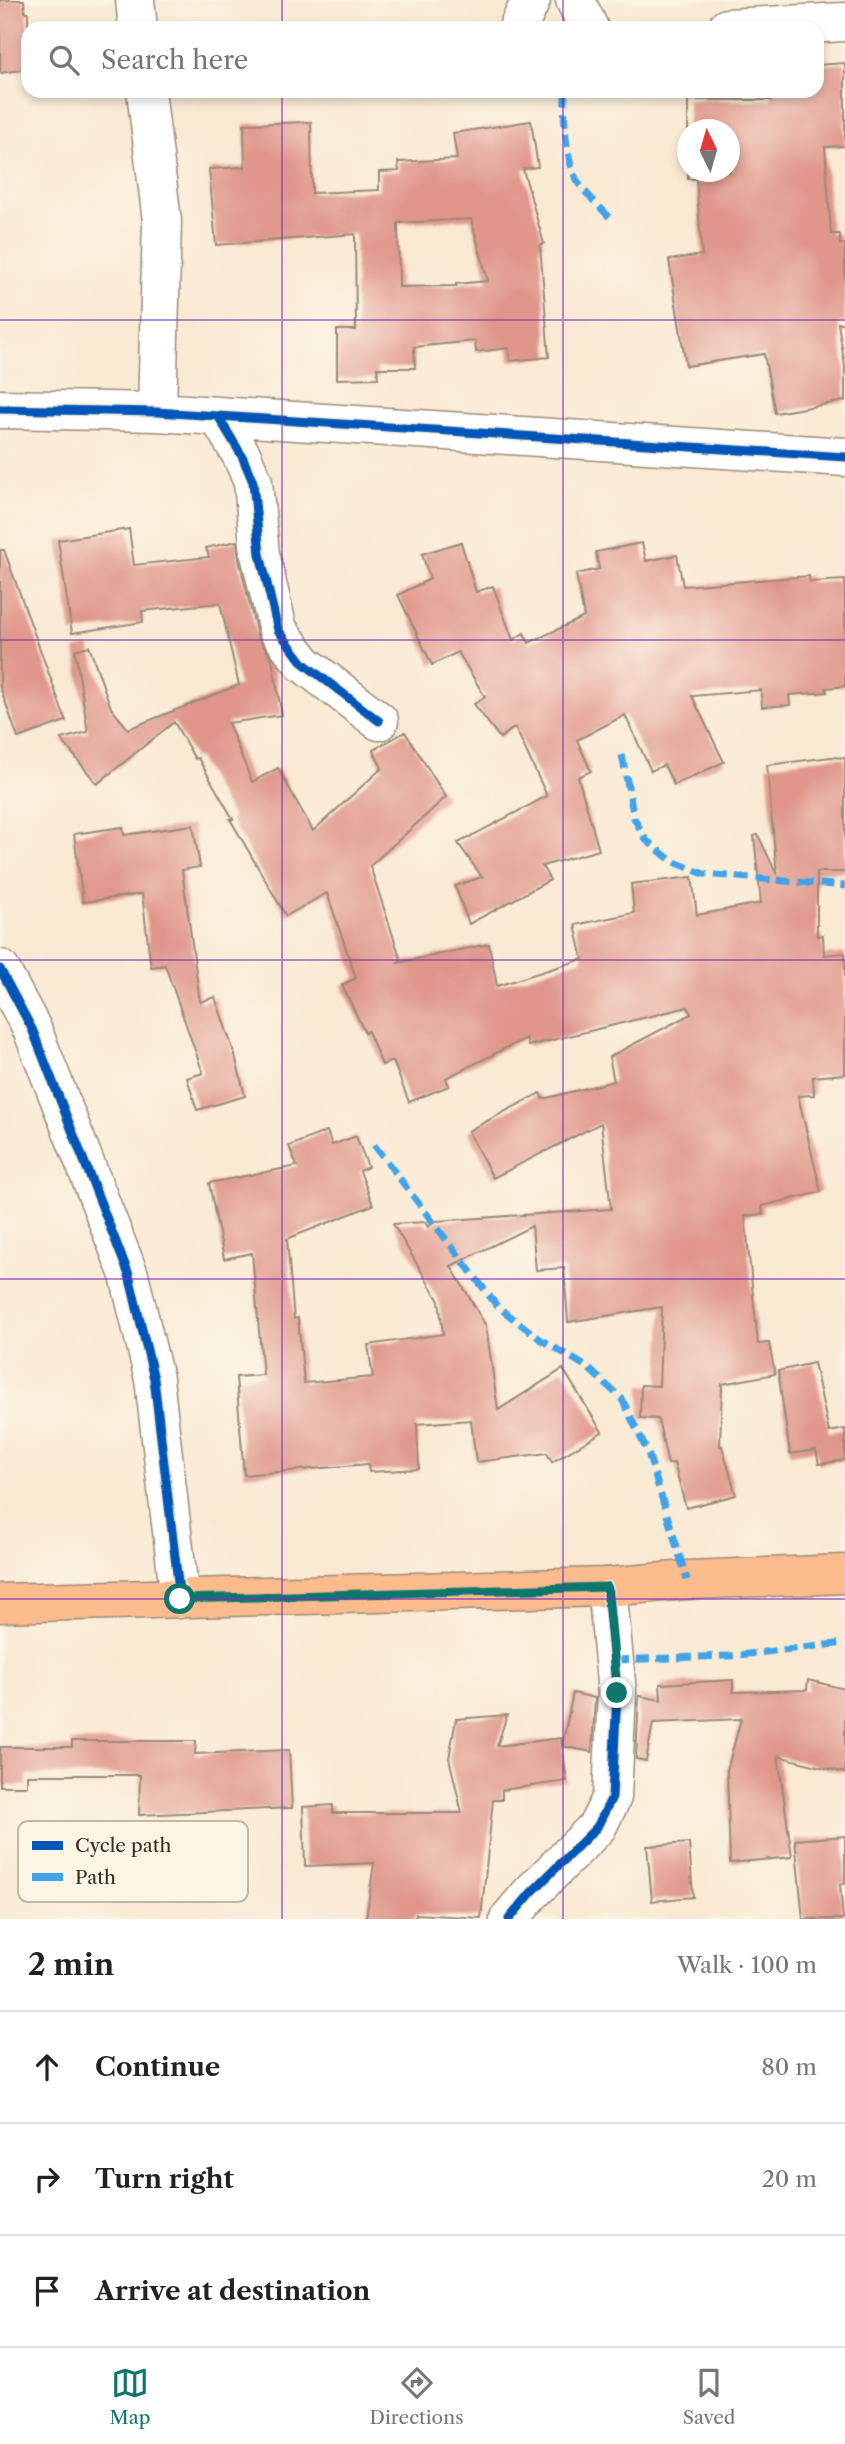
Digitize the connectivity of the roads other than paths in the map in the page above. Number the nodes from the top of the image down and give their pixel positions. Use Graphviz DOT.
graph roads {
  1 [pos="135,0"];
  2 [pos="531,0"];
  3 [pos="575,0"];
  4 [pos="137,21"];
  5 [pos="520,21"];
  6 [pos="586,21"];
  7 [pos="845,22"];
  8 [pos="824,23"];
  9 [pos="147,98"];
  10 [pos="0,409"];
  11 [pos="157,412"];
  12 [pos="218,416"];
  13 [pos="845,457"];
  14 [pos="379,722"];
  15 [pos="0,970"];
  16 [pos="16,1027"];
  17 [pos="845,1574"];
  18 [pos="607,1587"];
  19 [pos="180,1599"];
  20 [pos="0,1603"];
  21 [pos="509,1919"];
  1 -- 4 [label="street"];
  2 -- 5 [label="street"];
  3 -- 6 [label="street"];
  7 -- 8 [label="street"];
  9 -- 11 [label="street"];
  10 -- 11 [label="street"];
  11 -- 12 [label="street"];
  12 -- 13 [label="street"];
  12 -- 14 [label="street"];
  15 -- 16 [label="street"];
  16 -- 19 [label="street"];
  17 -- 18 [label="main road"];
  18 -- 19 [label="main road"];
  18 -- 21 [label="street"];
  19 -- 20 [label="main road"];
}
